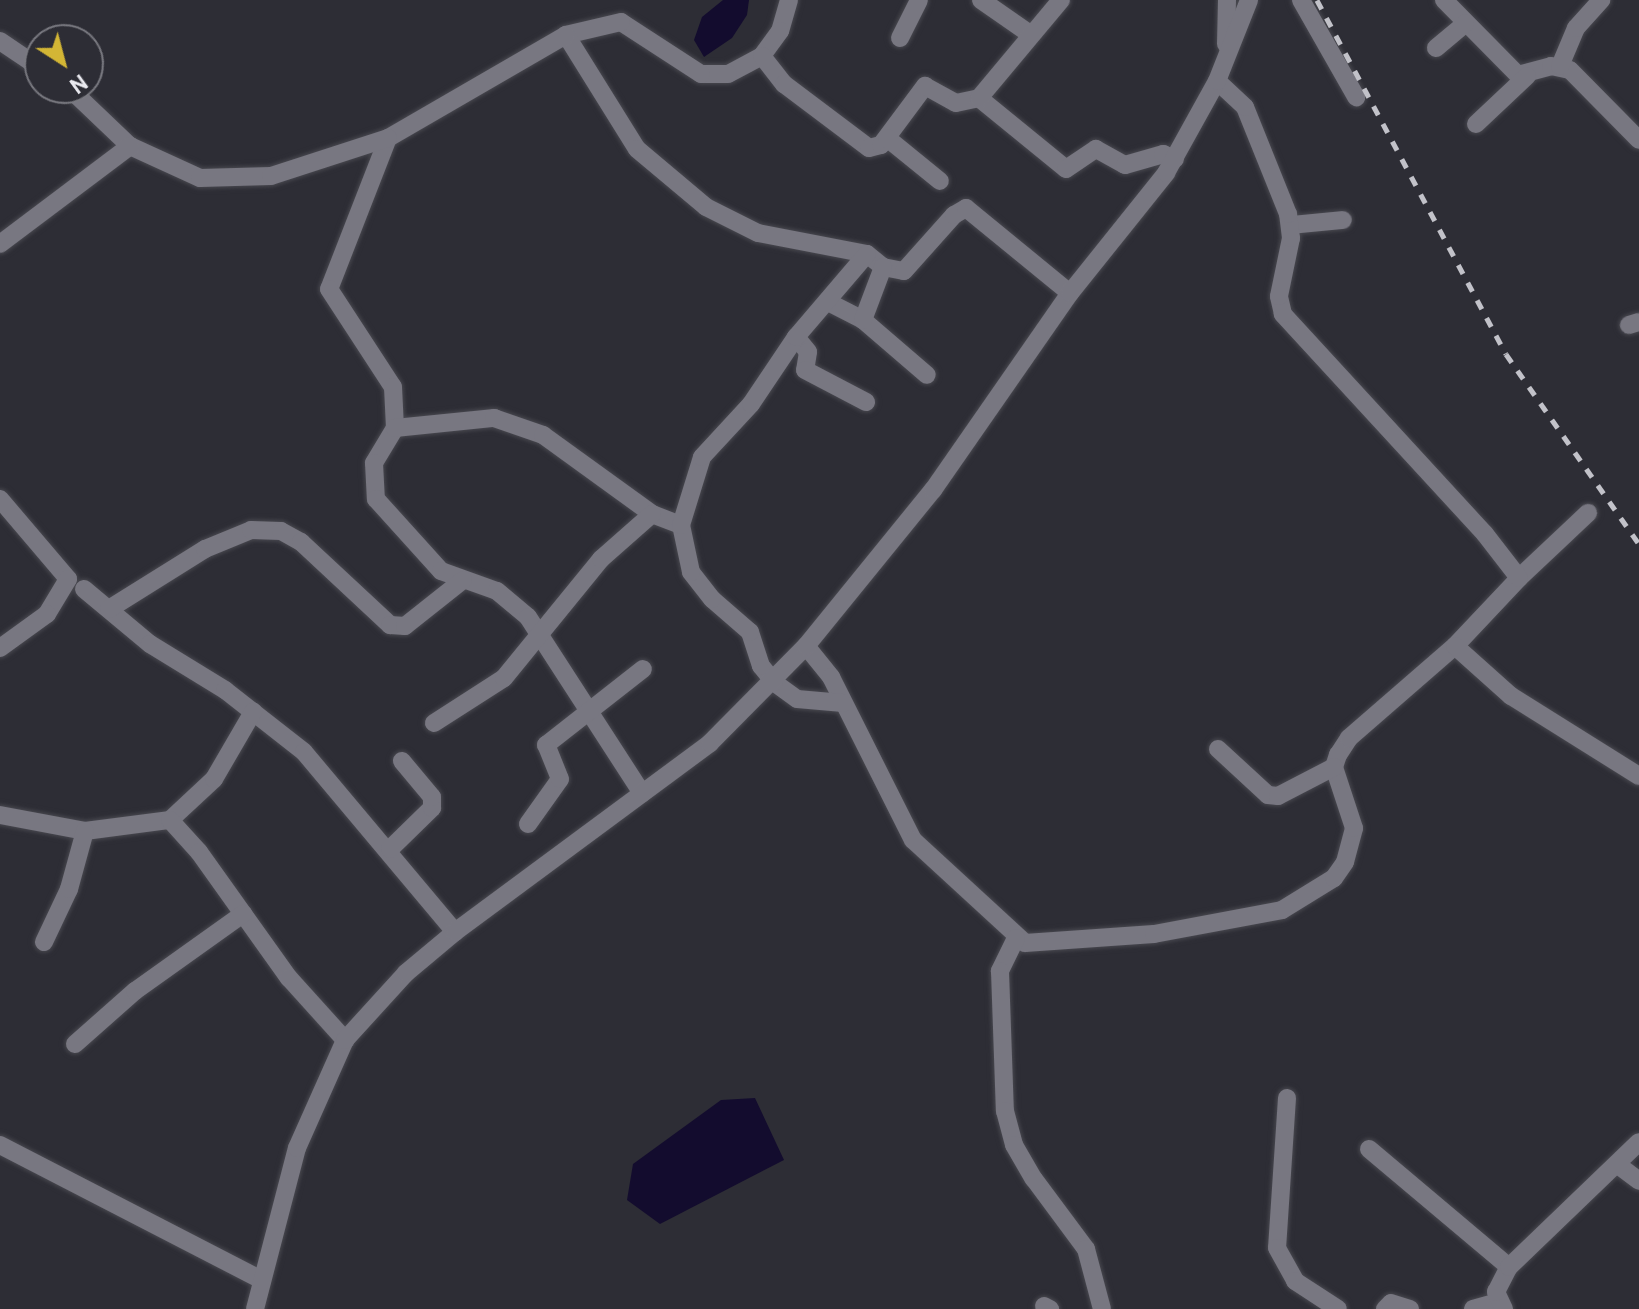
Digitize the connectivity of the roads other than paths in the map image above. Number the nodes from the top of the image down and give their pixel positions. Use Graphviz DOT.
graph roads {
  1 [pos="789,0"];
  2 [pos="919,0"];
  3 [pos="981,0"];
  4 [pos="1061,0"];
  5 [pos="1227,0"];
  6 [pos="1249,0"];
  7 [pos="1301,0"];
  8 [pos="1444,0"];
  9 [pos="1601,0"];
  10 [pos="1465,24"];
  11 [pos="1030,34"];
  12 [pos="566,35"];
  13 [pos="900,38"];
  14 [pos="0,41"];
  15 [pos="1229,47"];
  16 [pos="1436,48"];
  17 [pos="762,56"];
  18 [pos="24,57"];
  19 [pos="1560,66"];
  20 [pos="1527,76"];
  21 [pos="1217,81"];
  22 [pos="1356,97"];
  23 [pos="979,98"];
  24 [pos="86,104"];
  25 [pos="1476,124"];
  26 [pos="388,138"];
  27 [pos="887,138"];
  28 [pos="1639,140"];
  29 [pos="130,146"];
  30 [pos="1175,159"];
  31 [pos="940,181"];
  32 [pos="1343,220"];
  33 [pos="1291,225"];
  34 [pos="0,244"];
  35 [pos="867,254"];
  36 [pos="883,267"];
  37 [pos="1070,293"];
  38 [pos="828,302"];
  39 [pos="863,320"];
  40 [pos="796,337"];
  41 [pos="927,375"];
  42 [pos="866,402"];
  43 [pos="395,428"];
  44 [pos="0,499"];
  45 [pos="1588,513"];
  46 [pos="652,514"];
  47 [pos="681,525"];
  48 [pos="1519,578"];
  49 [pos="463,580"];
  50 [pos="84,589"];
  51 [pos="109,609"];
  52 [pos="540,637"];
  53 [pos="806,646"];
  54 [pos="1455,646"];
  55 [pos="0,648"];
  56 [pos="643,669"];
  57 [pos="774,682"];
  58 [pos="843,703"];
  59 [pos="589,710"];
  60 [pos="253,712"];
  61 [pos="434,723"];
  62 [pos="1218,749"];
  63 [pos="402,761"];
  64 [pos="1334,767"];
  65 [pos="1639,776"];
  66 [pos="642,793"];
  67 [pos="0,815"];
  68 [pos="170,820"];
  69 [pos="528,824"];
  70 [pos="85,831"];
  71 [pos="390,849"];
  72 [pos="243,914"];
  73 [pos="455,932"];
  74 [pos="1016,938"];
  75 [pos="44,942"];
  76 [pos="345,1040"];
  77 [pos="75,1044"];
  78 [pos="1287,1098"];
  79 [pos="1639,1142"];
  80 [pos="0,1145"];
  81 [pos="1369,1149"];
  82 [pos="1618,1165"];
  83 [pos="1639,1181"];
  84 [pos="1509,1267"];
  85 [pos="262,1280"];
  86 [pos="1501,1306"];
  87 [pos="255,1309"];
  88 [pos="1102,1309"];
  89 [pos="1338,1309"];
  90 [pos="1385,1309"];
  91 [pos="1410,1309"];
  92 [pos="1473,1309"];
  1 -- 17 [label="street"];
  2 -- 13 [label="street"];
  3 -- 11 [label="street"];
  4 -- 11 [label="street"];
  5 -- 15 [label="street"];
  6 -- 15 [label="street"];
  7 -- 22 [label="street"];
  8 -- 10 [label="street"];
  9 -- 19 [label="street"];
  10 -- 16 [label="street"];
  10 -- 20 [label="street"];
  11 -- 23 [label="street"];
  12 -- 17 [label="street"];
  12 -- 26 [label="street"];
  12 -- 35 [label="street"];
  14 -- 18 [label="street"];
  15 -- 21 [label="street"];
  17 -- 27 [label="street"];
  19 -- 20 [label="street"];
  19 -- 28 [label="street"];
  20 -- 25 [label="street"];
  21 -- 30 [label="street"];
  21 -- 33 [label="street"];
  23 -- 27 [label="street"];
  23 -- 30 [label="street"];
  24 -- 29 [label="street"];
  26 -- 29 [label="street"];
  26 -- 43 [label="street"];
  27 -- 31 [label="street"];
  29 -- 34 [label="street"];
  30 -- 37 [label="street"];
  32 -- 33 [label="street"];
  33 -- 48 [label="street"];
  35 -- 36 [label="street"];
  35 -- 38 [label="street"];
  36 -- 37 [label="street"];
  36 -- 39 [label="street"];
  37 -- 53 [label="street"];
  38 -- 39 [label="street"];
  38 -- 40 [label="street"];
  39 -- 41 [label="street"];
  40 -- 42 [label="street"];
  40 -- 47 [label="street"];
  43 -- 46 [label="street"];
  43 -- 49 [label="street"];
  44 -- 55 [label="street"];
  45 -- 48 [label="street"];
  46 -- 47 [label="street"];
  46 -- 52 [label="street"];
  47 -- 57 [label="street"];
  48 -- 54 [label="street"];
  49 -- 51 [label="street"];
  49 -- 52 [label="street"];
  50 -- 51 [label="street"];
  51 -- 60 [label="street"];
  52 -- 59 [label="street"];
  52 -- 61 [label="street"];
  53 -- 57 [label="street"];
  53 -- 58 [label="street"];
  54 -- 64 [label="street"];
  54 -- 65 [label="street"];
  56 -- 59 [label="street"];
  57 -- 58 [label="street"];
  57 -- 66 [label="street"];
  58 -- 74 [label="street"];
  59 -- 66 [label="street"];
  59 -- 69 [label="street"];
  60 -- 68 [label="street"];
  60 -- 71 [label="street"];
  62 -- 64 [label="street"];
  63 -- 71 [label="street"];
  64 -- 74 [label="street"];
  66 -- 73 [label="street"];
  67 -- 70 [label="street"];
  68 -- 70 [label="street"];
  68 -- 72 [label="street"];
  70 -- 75 [label="street"];
  71 -- 73 [label="street"];
  72 -- 76 [label="street"];
  72 -- 77 [label="street"];
  73 -- 76 [label="street"];
  74 -- 88 [label="street"];
  76 -- 85 [label="street"];
  78 -- 89 [label="street"];
  79 -- 82 [label="street"];
  80 -- 85 [label="street"];
  81 -- 84 [label="street"];
  82 -- 83 [label="street"];
  82 -- 84 [label="street"];
  84 -- 86 [label="street"];
  85 -- 87 [label="street"];
  86 -- 92 [label="street"];
  90 -- 91 [label="street"];
}
